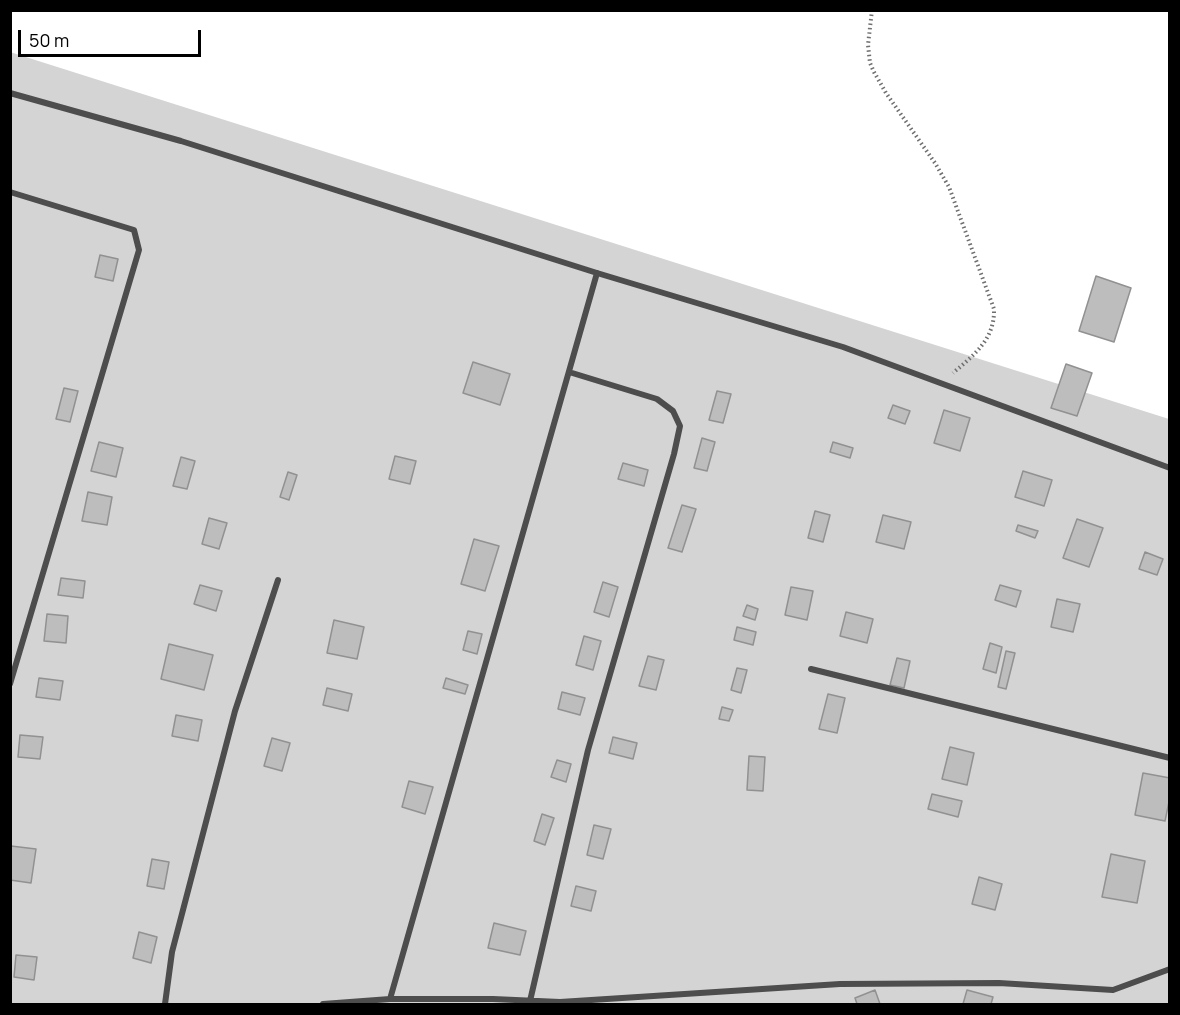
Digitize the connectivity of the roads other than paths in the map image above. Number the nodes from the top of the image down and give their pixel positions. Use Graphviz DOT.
graph roads {
  1 [pos="10,93"];
  2 [pos="10,192"];
  3 [pos="597,273"];
  4 [pos="569,372"];
  5 [pos="1170,468"];
  6 [pos="279,580"];
  7 [pos="811,669"];
  8 [pos="10,684"];
  9 [pos="1170,758"];
  10 [pos="1170,969"];
  11 [pos="390,999"];
  12 [pos="530,1001"];
  13 [pos="504,1002"];
  14 [pos="165,1005"];
  15 [pos="323,1005"];
  1 -- 3 [label="street"];
  2 -- 8 [label="street"];
  3 -- 4 [label="street"];
  3 -- 5 [label="street"];
  4 -- 11 [label="street"];
  4 -- 12 [label="street"];
  6 -- 14 [label="street"];
  7 -- 9 [label="street"];
  10 -- 12 [label="street"];
  11 -- 13 [label="street"];
  11 -- 15 [label="street"];
  12 -- 13 [label="street"];
}
